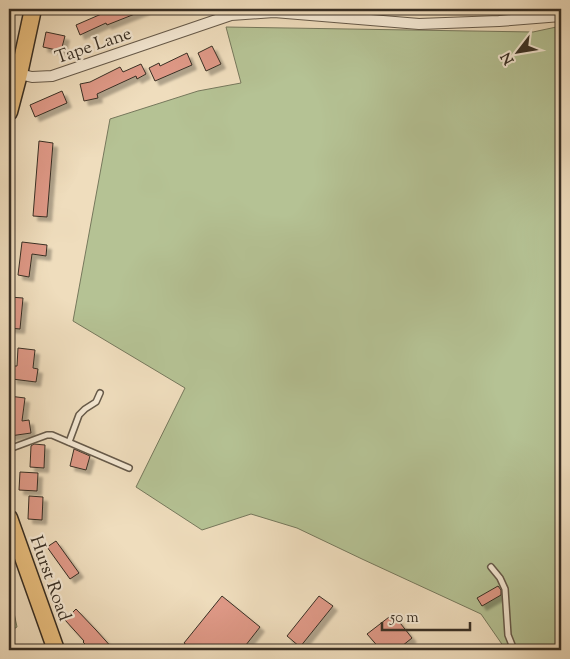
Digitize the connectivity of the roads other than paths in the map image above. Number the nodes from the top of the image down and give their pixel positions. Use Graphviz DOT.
graph roads {
  1 [pos="33,9"];
  2 [pos="315,12"];
  3 [pos="561,16"];
  4 [pos="19,74"];
  5 [pos="9,112"];
  6 [pos="100,393"];
  7 [pos="68,442"];
  8 [pos="9,449"];
  9 [pos="129,468"];
  10 [pos="9,518"];
  11 [pos="492,567"];
  12 [pos="56,650"];
  13 [pos="514,650"];
  1 -- 4 [label="main road"];
  2 -- 3 [label="street, Tape Lane"];
  2 -- 4 [label="street, Tape Lane"];
  4 -- 5 [label="main road"];
  6 -- 7 [label="lane"];
  7 -- 8 [label="lane"];
  7 -- 9 [label="lane"];
  10 -- 12 [label="main road, Hurst Road"];
  11 -- 13 [label="lane"];
}
